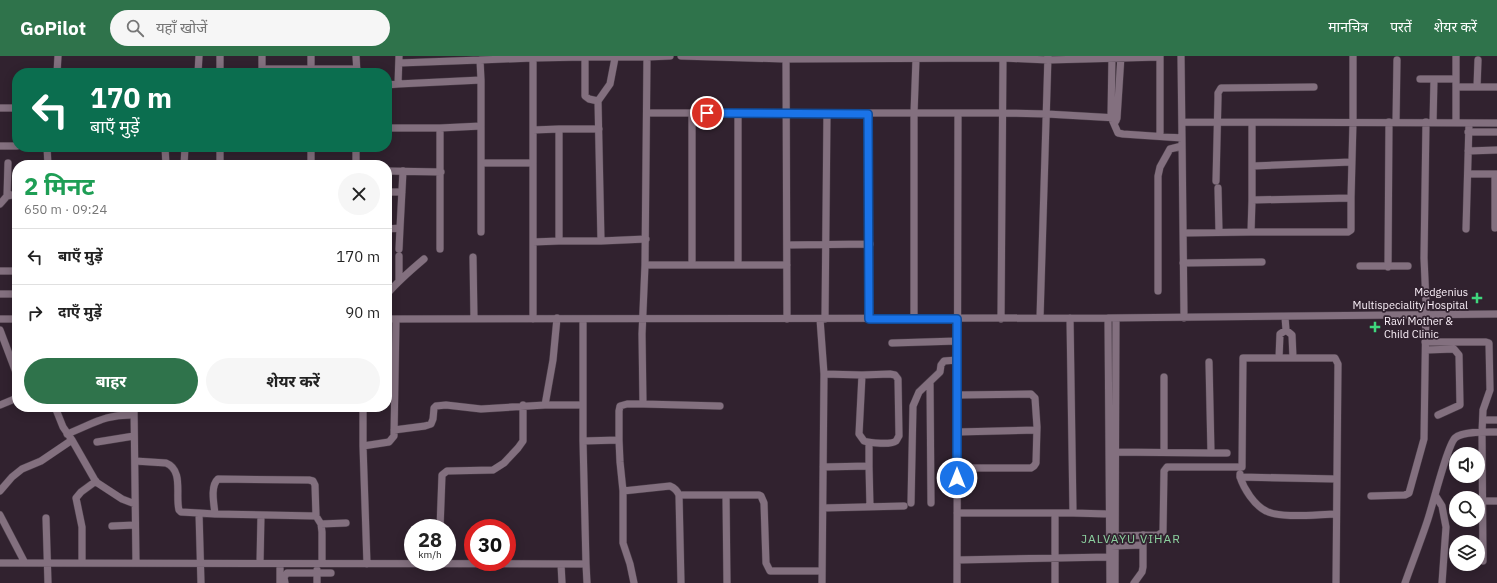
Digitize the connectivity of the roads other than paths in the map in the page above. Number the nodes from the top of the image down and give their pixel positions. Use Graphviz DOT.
graph roads {
  1 [pos="58,56"];
  2 [pos="199,56"];
  3 [pos="220,56"];
  4 [pos="262,56"];
  5 [pos="311,56"];
  6 [pos="356,56"];
  7 [pos="670,56"];
  8 [pos="681,56"];
  9 [pos="1160,56"];
  10 [pos="1181,56"];
  11 [pos="1353,56"];
  12 [pos="1456,56"];
  13 [pos="533,57"];
  14 [pos="585,57"];
  15 [pos="619,57"];
  16 [pos="647,57"];
  17 [pos="1004,57"];
  18 [pos="1112,57"];
  19 [pos="1121,57"];
  20 [pos="814,58"];
  21 [pos="870,58"];
  22 [pos="973,58"];
  23 [pos="1048,58"];
  24 [pos="399,59"];
  25 [pos="786,59"];
  26 [pos="916,59"];
  27 [pos="480,60"];
  28 [pos="1397,60"];
  29 [pos="1478,60"];
  30 [pos="57,68"];
  31 [pos="198,68"];
  32 [pos="220,68"];
  33 [pos="262,68"];
  34 [pos="311,68"];
  35 [pos="356,68"];
  36 [pos="1420,79"];
  37 [pos="1434,79"];
  38 [pos="481,80"];
  39 [pos="1456,83"];
  40 [pos="398,84"];
  41 [pos="392,85"];
  42 [pos="1314,87"];
  43 [pos="1477,87"];
  44 [pos="1497,87"];
  45 [pos="598,100"];
  46 [pos="1,108"];
  47 [pos="12,108"];
  48 [pos="647,113"];
  49 [pos="692,113"];
  50 [pos="738,113"];
  51 [pos="787,113"];
  52 [pos="827,113"];
  53 [pos="914,113"];
  54 [pos="958,113"];
  55 [pos="1003,113"];
  56 [pos="868,114"];
  57 [pos="1047,114"];
  58 [pos="1114,120"];
  59 [pos="1182,122"];
  60 [pos="1216,122"];
  61 [pos="1353,122"];
  62 [pos="1392,122"];
  63 [pos="1430,122"];
  64 [pos="1252,123"];
  65 [pos="1456,123"];
  66 [pos="1469,123"];
  67 [pos="1497,123"];
  68 [pos="481,126"];
  69 [pos="392,128"];
  70 [pos="440,128"];
  71 [pos="559,129"];
  72 [pos="599,129"];
  73 [pos="533,130"];
  74 [pos="1468,132"];
  75 [pos="1497,132"];
  76 [pos="1160,136"];
  77 [pos="1182,142"];
  78 [pos="1,146"];
  79 [pos="12,146"];
  80 [pos="1497,150"];
  81 [pos="1468,151"];
  82 [pos="1351,162"];
  83 [pos="8,163"];
  84 [pos="481,163"];
  85 [pos="533,163"];
  86 [pos="1253,166"];
  87 [pos="392,171"];
  88 [pos="402,171"];
  89 [pos="440,172"];
  90 [pos="1468,174"];
  91 [pos="1496,174"];
  92 [pos="392,192"];
  93 [pos="402,192"];
  94 [pos="12,195"];
  95 [pos="7,196"];
  96 [pos="1351,198"];
  97 [pos="1252,200"];
  98 [pos="0,204"];
  99 [pos="400,228"];
  100 [pos="1495,228"];
  101 [pos="392,229"];
  102 [pos="1466,230"];
  103 [pos="481,232"];
  104 [pos="1219,232"];
  105 [pos="1251,232"];
  106 [pos="1183,233"];
  107 [pos="646,239"];
  108 [pos="558,241"];
  109 [pos="601,241"];
  110 [pos="533,242"];
  111 [pos="826,244"];
  112 [pos="870,244"];
  113 [pos="787,245"];
  114 [pos="399,249"];
  115 [pos="440,249"];
  116 [pos="399,256"];
  117 [pos="473,257"];
  118 [pos="424,259"];
  119 [pos="1262,262"];
  120 [pos="1183,263"];
  121 [pos="645,265"];
  122 [pos="692,265"];
  123 [pos="738,265"];
  124 [pos="787,265"];
  125 [pos="1360,266"];
  126 [pos="1408,266"];
  127 [pos="1388,267"];
  128 [pos="0,272"];
  129 [pos="12,272"];
  130 [pos="399,280"];
  131 [pos="392,288"];
  132 [pos="1158,291"];
  133 [pos="0,294"];
  134 [pos="12,294"];
  135 [pos="1497,314"];
  136 [pos="1426,315"];
  137 [pos="1285,317"];
  138 [pos="557,318"];
  139 [pos="642,318"];
  140 [pos="1001,318"];
  141 [pos="1040,318"];
  142 [pos="1070,318"];
  143 [pos="1108,318"];
  144 [pos="1116,318"];
  145 [pos="1184,318"];
  146 [pos="0,319"];
  147 [pos="12,319"];
  148 [pos="392,319"];
  149 [pos="396,319"];
  150 [pos="474,319"];
  151 [pos="533,319"];
  152 [pos="583,319"];
  153 [pos="787,319"];
  154 [pos="822,319"];
  155 [pos="869,319"];
  156 [pos="914,319"];
  157 [pos="957,319"];
  158 [pos="0,330"];
  159 [pos="1286,330"];
  160 [pos="957,341"];
  161 [pos="1426,342"];
  162 [pos="892,344"];
  163 [pos="1426,350"];
  164 [pos="1279,358"];
  165 [pos="1293,358"];
  166 [pos="957,360"];
  167 [pos="12,362"];
  168 [pos="1209,362"];
  169 [pos="824,374"];
  170 [pos="862,375"];
  171 [pos="1164,377"];
  172 [pos="930,382"];
  173 [pos="1493,390"];
  174 [pos="957,395"];
  175 [pos="12,400"];
  176 [pos="643,404"];
  177 [pos="0,405"];
  178 [pos="523,405"];
  179 [pos="545,405"];
  180 [pos="583,405"];
  181 [pos="720,406"];
  182 [pos="57,412"];
  183 [pos="130,412"];
  184 [pos="134,412"];
  185 [pos="363,412"];
  186 [pos="1438,415"];
  187 [pos="1483,420"];
  188 [pos="1497,420"];
  189 [pos="394,430"];
  190 [pos="1037,430"];
  191 [pos="957,432"];
  192 [pos="1482,432"];
  193 [pos="1497,432"];
  194 [pos="134,436"];
  195 [pos="70,437"];
  196 [pos="619,440"];
  197 [pos="583,441"];
  198 [pos="97,442"];
  199 [pos="869,443"];
  200 [pos="363,446"];
  201 [pos="1112,452"];
  202 [pos="1164,452"];
  203 [pos="1211,453"];
  204 [pos="1227,453"];
  205 [pos="135,461"];
  206 [pos="869,466"];
  207 [pos="823,467"];
  208 [pos="957,468"];
  209 [pos="1242,468"];
  210 [pos="1240,477"];
  211 [pos="1336,479"];
  212 [pos="96,481"];
  213 [pos="623,491"];
  214 [pos="1483,491"];
  215 [pos="0,492"];
  216 [pos="679,495"];
  217 [pos="726,496"];
  218 [pos="1371,496"];
  219 [pos="1435,496"];
  220 [pos="1485,501"];
  221 [pos="1497,501"];
  222 [pos="931,503"];
  223 [pos="135,504"];
  224 [pos="870,507"];
  225 [pos="823,508"];
  226 [pos="199,513"];
  227 [pos="957,513"];
  228 [pos="1055,513"];
  229 [pos="1073,513"];
  230 [pos="215,514"];
  231 [pos="1108,514"];
  232 [pos="1336,514"];
  233 [pos="261,515"];
  234 [pos="0,516"];
  235 [pos="316,516"];
  236 [pos="46,518"];
  237 [pos="440,519"];
  238 [pos="346,523"];
  239 [pos="321,524"];
  240 [pos="135,525"];
  241 [pos="112,526"];
  242 [pos="1143,535"];
  243 [pos="1112,536"];
  244 [pos="1143,545"];
  245 [pos="1112,546"];
  246 [pos="1110,557"];
  247 [pos="1055,558"];
  248 [pos="957,560"];
  249 [pos="0,563"];
  250 [pos="25,563"];
  251 [pos="48,563"];
  252 [pos="82,563"];
  253 [pos="136,563"];
  254 [pos="200,563"];
  255 [pos="260,563"];
  256 [pos="319,563"];
  257 [pos="404,563"];
  258 [pos="456,563"];
  259 [pos="280,564"];
  260 [pos="367,564"];
  261 [pos="561,564"];
  262 [pos="586,564"];
  263 [pos="822,571"];
  264 [pos="317,573"];
  265 [pos="332,573"];
  266 [pos="48,583"];
  267 [pos="201,583"];
  268 [pos="280,583"];
  269 [pos="284,583"];
  270 [pos="317,583"];
  271 [pos="562,583"];
  272 [pos="587,583"];
  273 [pos="634,583"];
  274 [pos="681,583"];
  275 [pos="727,583"];
  276 [pos="822,583"];
  277 [pos="957,583"];
  278 [pos="1055,583"];
  279 [pos="1110,583"];
  280 [pos="1116,583"];
  281 [pos="1134,583"];
  282 [pos="1336,583"];
  283 [pos="1405,583"];
  284 [pos="1442,583"];
  1 -- 30 [label="street"];
  2 -- 31 [label="street"];
  3 -- 32 [label="street"];
  4 -- 33 [label="street"];
  5 -- 34 [label="street"];
  6 -- 35 [label="street"];
  7 -- 16 [label="street"];
  8 -- 25 [label="street"];
  9 -- 19 [label="street"];
  9 -- 76 [label="street"];
  10 -- 59 [label="street"];
  11 -- 61 [label="street"];
  12 -- 39 [label="street"];
  13 -- 14 [label="street"];
  13 -- 27 [label="street"];
  13 -- 73 [label="street"];
  14 -- 15 [label="street"];
  14 -- 45 [label="street"];
  15 -- 16 [label="street"];
  15 -- 45 [label="street"];
  16 -- 48 [label="street"];
  17 -- 22 [label="street"];
  17 -- 23 [label="street"];
  17 -- 55 [label="street"];
  18 -- 19 [label="street"];
  18 -- 23 [label="street"];
  18 -- 58 [label="street"];
  19 -- 58 [label="street"];
  20 -- 21 [label="street"];
  20 -- 25 [label="street"];
  21 -- 26 [label="street"];
  22 -- 26 [label="street"];
  23 -- 57 [label="street"];
  24 -- 27 [label="street"];
  24 -- 40 [label="street"];
  25 -- 51 [label="street"];
  26 -- 53 [label="street"];
  27 -- 38 [label="street"];
  28 -- 62 [label="street"];
  29 -- 43 [label="street"];
  36 -- 37 [label="street"];
  37 -- 39 [label="street"];
  37 -- 63 [label="street"];
  38 -- 40 [label="street"];
  38 -- 68 [label="street"];
  39 -- 43 [label="street"];
  39 -- 65 [label="street"];
  40 -- 41 [label="street"];
  42 -- 60 [label="street"];
  43 -- 44 [label="street"];
  45 -- 72 [label="street"];
  46 -- 47 [label="street"];
  48 -- 49 [label="street"];
  48 -- 107 [label="street"];
  49 -- 50 [label="street"];
  49 -- 122 [label="street"];
  50 -- 51 [label="street"];
  50 -- 123 [label="street"];
  51 -- 52 [label="street"];
  51 -- 113 [label="street"];
  52 -- 56 [label="street"];
  52 -- 111 [label="street"];
  53 -- 54 [label="street"];
  53 -- 56 [label="street"];
  53 -- 156 [label="street"];
  54 -- 55 [label="street"];
  54 -- 157 [label="street"];
  55 -- 57 [label="street"];
  55 -- 140 [label="street"];
  56 -- 112 [label="street"];
  57 -- 58 [label="street"];
  57 -- 141 [label="street"];
  58 -- 76 [label="street"];
  59 -- 60 [label="street"];
  59 -- 77 [label="street"];
  60 -- 64 [label="street"];
  60 -- 104 [label="street"];
  61 -- 62 [label="street"];
  61 -- 64 [label="street"];
  61 -- 82 [label="street"];
  62 -- 63 [label="street"];
  62 -- 127 [label="street"];
  63 -- 65 [label="street"];
  63 -- 136 [label="street"];
  64 -- 86 [label="street"];
  65 -- 66 [label="street"];
  66 -- 67 [label="street"];
  66 -- 74 [label="street"];
  68 -- 70 [label="street"];
  68 -- 84 [label="street"];
  69 -- 70 [label="street"];
  70 -- 89 [label="street"];
  71 -- 72 [label="street"];
  71 -- 73 [label="street"];
  71 -- 108 [label="street"];
  72 -- 109 [label="street"];
  73 -- 85 [label="street"];
  74 -- 75 [label="street"];
  74 -- 81 [label="street"];
  76 -- 77 [label="street"];
  77 -- 106 [label="street"];
  77 -- 132 [label="street"];
  78 -- 79 [label="street"];
  80 -- 81 [label="street"];
  81 -- 90 [label="street"];
  82 -- 86 [label="street"];
  82 -- 96 [label="street"];
  83 -- 95 [label="street"];
  84 -- 85 [label="street"];
  84 -- 103 [label="street"];
  85 -- 110 [label="street"];
  86 -- 97 [label="street"];
  87 -- 88 [label="street"];
  88 -- 89 [label="street"];
  88 -- 93 [label="street"];
  89 -- 115 [label="street"];
  90 -- 91 [label="street"];
  90 -- 102 [label="street"];
  91 -- 100 [label="street"];
  92 -- 93 [label="street"];
  93 -- 99 [label="street"];
  94 -- 95 [label="street"];
  95 -- 98 [label="street"];
  96 -- 97 [label="street"];
  96 -- 105 [label="street"];
  97 -- 105 [label="street"];
  99 -- 101 [label="street"];
  99 -- 114 [label="street"];
  104 -- 105 [label="street"];
  104 -- 106 [label="street"];
  106 -- 120 [label="street"];
  107 -- 109 [label="street"];
  107 -- 121 [label="street"];
  108 -- 109 [label="street"];
  108 -- 110 [label="street"];
  110 -- 151 [label="street"];
  111 -- 112 [label="street"];
  111 -- 113 [label="street"];
  111 -- 154 [label="street"];
  112 -- 155 [label="street"];
  113 -- 124 [label="street"];
  116 -- 130 [label="street"];
  117 -- 150 [label="street"];
  118 -- 130 [label="street"];
  119 -- 120 [label="street"];
  120 -- 145 [label="street"];
  121 -- 122 [label="street"];
  121 -- 139 [label="street"];
  122 -- 123 [label="street"];
  123 -- 124 [label="street"];
  124 -- 153 [label="street"];
  125 -- 127 [label="street"];
  126 -- 127 [label="street"];
  128 -- 129 [label="street"];
  130 -- 131 [label="street"];
  133 -- 134 [label="street"];
  135 -- 136 [label="street"];
  136 -- 137 [label="street"];
  136 -- 161 [label="street"];
  137 -- 145 [label="street"];
  137 -- 159 [label="street"];
  138 -- 151 [label="street"];
  138 -- 152 [label="street"];
  138 -- 179 [label="street"];
  139 -- 152 [label="street"];
  139 -- 153 [label="street"];
  139 -- 176 [label="street"];
  140 -- 141 [label="street"];
  140 -- 157 [label="street"];
  141 -- 142 [label="street"];
  142 -- 143 [label="street"];
  142 -- 229 [label="street"];
  143 -- 144 [label="street"];
  143 -- 201 [label="street"];
  144 -- 145 [label="street"];
  144 -- 201 [label="street"];
  146 -- 147 [label="street"];
  148 -- 149 [label="street"];
  149 -- 150 [label="street"];
  149 -- 189 [label="street"];
  150 -- 151 [label="street"];
  152 -- 180 [label="street"];
  153 -- 154 [label="street"];
  154 -- 155 [label="street"];
  154 -- 169 [label="street"];
  155 -- 156 [label="street"];
  156 -- 157 [label="street"];
  157 -- 160 [label="street"];
  158 -- 167 [label="street"];
  159 -- 164 [label="street"];
  159 -- 165 [label="street"];
  160 -- 162 [label="street"];
  160 -- 166 [label="street"];
  161 -- 163 [label="street"];
  161 -- 173 [label="street"];
  163 -- 186 [label="street"];
  163 -- 218 [label="street"];
  164 -- 165 [label="street"];
  164 -- 209 [label="street"];
  165 -- 211 [label="street"];
  166 -- 172 [label="street"];
  166 -- 174 [label="street"];
  168 -- 203 [label="street"];
  169 -- 170 [label="street"];
  169 -- 207 [label="street"];
  170 -- 199 [label="street"];
  170 -- 199 [label="street"];
  171 -- 202 [label="street"];
  172 -- 222 [label="street"];
  172 -- 224 [label="street"];
  173 -- 187 [label="street"];
  174 -- 190 [label="street"];
  174 -- 191 [label="street"];
  175 -- 177 [label="street"];
  176 -- 181 [label="street"];
  176 -- 196 [label="street"];
  178 -- 179 [label="street"];
  178 -- 189 [label="street"];
  178 -- 237 [label="street"];
  179 -- 180 [label="street"];
  180 -- 197 [label="street"];
  182 -- 195 [label="street"];
  183 -- 195 [label="street"];
  184 -- 194 [label="street"];
  185 -- 200 [label="street"];
  187 -- 188 [label="street"];
  187 -- 192 [label="street"];
  189 -- 200 [label="street"];
  190 -- 191 [label="street"];
  190 -- 208 [label="street"];
  191 -- 208 [label="street"];
  192 -- 193 [label="street"];
  192 -- 214 [label="street"];
  192 -- 219 [label="street"];
  194 -- 198 [label="street"];
  194 -- 205 [label="street"];
  195 -- 212 [label="street"];
  195 -- 215 [label="street"];
  196 -- 197 [label="street"];
  196 -- 213 [label="street"];
  197 -- 262 [label="street"];
  199 -- 206 [label="street"];
  200 -- 260 [label="street"];
  201 -- 202 [label="street"];
  201 -- 231 [label="street"];
  201 -- 243 [label="street"];
  202 -- 203 [label="street"];
  203 -- 204 [label="street"];
  205 -- 223 [label="street"];
  205 -- 226 [label="street"];
  206 -- 207 [label="street"];
  206 -- 224 [label="street"];
  207 -- 225 [label="street"];
  208 -- 227 [label="street"];
  209 -- 210 [label="street"];
  209 -- 242 [label="street"];
  210 -- 211 [label="street"];
  210 -- 232 [label="street"];
  211 -- 232 [label="street"];
  212 -- 223 [label="street"];
  212 -- 252 [label="street"];
  213 -- 216 [label="street"];
  213 -- 273 [label="street"];
  216 -- 217 [label="street"];
  216 -- 274 [label="street"];
  217 -- 263 [label="street"];
  217 -- 275 [label="street"];
  219 -- 283 [label="street"];
  219 -- 284 [label="street"];
  220 -- 221 [label="street"];
  223 -- 240 [label="street"];
  224 -- 225 [label="street"];
  225 -- 263 [label="street"];
  226 -- 230 [label="street"];
  226 -- 254 [label="street"];
  227 -- 228 [label="street"];
  227 -- 248 [label="street"];
  228 -- 229 [label="street"];
  228 -- 247 [label="street"];
  229 -- 231 [label="street"];
  230 -- 233 [label="street"];
  230 -- 235 [label="street"];
  231 -- 243 [label="street"];
  232 -- 282 [label="street"];
  233 -- 235 [label="street"];
  233 -- 255 [label="street"];
  234 -- 250 [label="street"];
  235 -- 239 [label="street"];
  236 -- 251 [label="street"];
  238 -- 239 [label="street"];
  239 -- 256 [label="street"];
  240 -- 241 [label="street"];
  240 -- 253 [label="street"];
  242 -- 243 [label="street"];
  242 -- 244 [label="street"];
  243 -- 245 [label="street"];
  244 -- 245 [label="street"];
  244 -- 281 [label="street"];
  245 -- 246 [label="street"];
  245 -- 280 [label="street"];
  246 -- 247 [label="street"];
  246 -- 279 [label="street"];
  247 -- 248 [label="street"];
  247 -- 278 [label="street"];
  248 -- 277 [label="street"];
  249 -- 250 [label="street"];
  250 -- 251 [label="street"];
  251 -- 252 [label="street"];
  251 -- 266 [label="street"];
  252 -- 253 [label="street"];
  253 -- 254 [label="street"];
  254 -- 255 [label="street"];
  254 -- 267 [label="street"];
  255 -- 259 [label="street"];
  256 -- 259 [label="street"];
  256 -- 260 [label="street"];
  256 -- 264 [label="street"];
  257 -- 260 [label="street"];
  258 -- 261 [label="street"];
  259 -- 268 [label="street"];
  261 -- 262 [label="street"];
  261 -- 271 [label="street"];
  262 -- 272 [label="street"];
  263 -- 276 [label="street"];
  264 -- 265 [label="street"];
  264 -- 269 [label="street"];
  264 -- 270 [label="street"];
}
